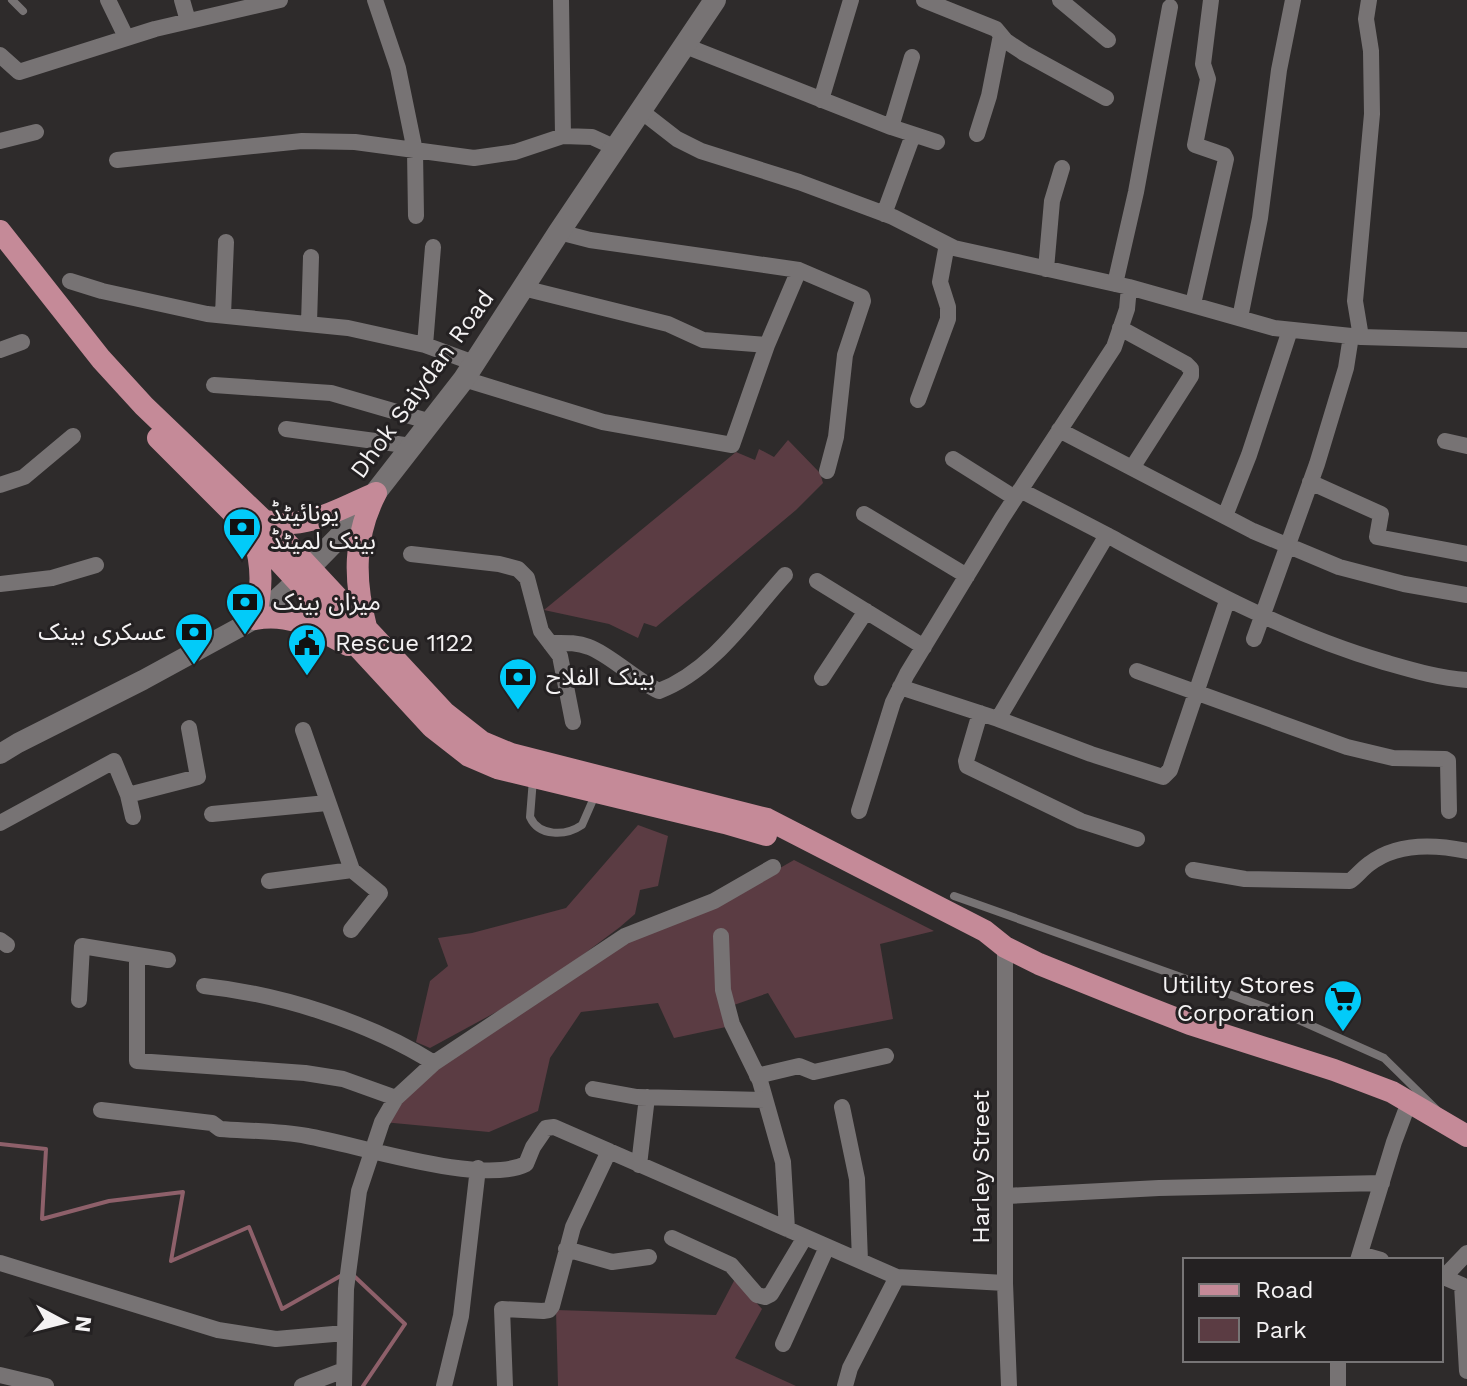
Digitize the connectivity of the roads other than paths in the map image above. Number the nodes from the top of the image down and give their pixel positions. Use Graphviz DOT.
graph roads {
  1 [pos="12,0"];
  2 [pos="108,0"];
  3 [pos="182,0"];
  4 [pos="375,0"];
  5 [pos="561,0"];
  6 [pos="715,0"];
  7 [pos="851,0"];
  8 [pos="924,0"];
  9 [pos="1060,0"];
  10 [pos="1211,0"];
  11 [pos="1293,0"];
  12 [pos="1369,0"];
  13 [pos="270,1"];
  14 [pos="1170,7"];
  15 [pos="23,11"];
  16 [pos="188,21"];
  17 [pos="1001,35"];
  18 [pos="126,37"];
  19 [pos="1108,40"];
  20 [pos="683,45"];
  21 [pos="0,55"];
  22 [pos="912,57"];
  23 [pos="1106,98"];
  24 [pos="821,100"];
  25 [pos="641,111"];
  26 [pos="891,127"];
  27 [pos="36,132"];
  28 [pos="977,134"];
  29 [pos="913,135"];
  30 [pos="563,136"];
  31 [pos="0,141"];
  32 [pos="937,142"];
  33 [pos="616,148"];
  34 [pos="415,151"];
  35 [pos="117,160"];
  36 [pos="1062,168"];
  37 [pos="884,214"];
  38 [pos="416,216"];
  39 [pos="0,231"];
  40 [pos="559,232"];
  41 [pos="226,242"];
  42 [pos="947,244"];
  43 [pos="433,247"];
  44 [pos="0,251"];
  45 [pos="311,257"];
  46 [pos="1046,269"];
  47 [pos="799,270"];
  48 [pos="70,281"];
  49 [pos="1122,285"];
  50 [pos="523,288"];
  51 [pos="1193,304"];
  52 [pos="223,315"];
  53 [pos="1240,318"];
  54 [pos="309,323"];
  55 [pos="1120,328"];
  56 [pos="1290,330"];
  57 [pos="1356,336"];
  58 [pos="1467,340"];
  59 [pos="22,342"];
  60 [pos="425,345"];
  61 [pos="767,345"];
  62 [pos="0,350"];
  63 [pos="469,371"];
  64 [pos="214,385"];
  65 [pos="918,400"];
  66 [pos="431,422"];
  67 [pos="286,429"];
  68 [pos="1059,430"];
  69 [pos="73,436"];
  70 [pos="1445,441"];
  71 [pos="412,446"];
  72 [pos="1467,446"];
  73 [pos="953,459"];
  74 [pos="1132,468"];
  75 [pos="827,471"];
  76 [pos="1310,482"];
  77 [pos="0,485"];
  78 [pos="376,493"];
  79 [pos="1017,494"];
  80 [pos="864,514"];
  81 [pos="1225,516"];
  82 [pos="259,527"];
  83 [pos="1107,535"];
  84 [pos="1288,545"];
  85 [pos="411,554"];
  86 [pos="1467,554"];
  87 [pos="96,565"];
  88 [pos="303,574"];
  89 [pos="785,575"];
  90 [pos="967,576"];
  91 [pos="817,581"];
  92 [pos="0,584"];
  93 [pos="1467,595"];
  94 [pos="1227,601"];
  95 [pos="866,611"];
  96 [pos="1263,616"];
  97 [pos="255,619"];
  98 [pos="366,629"];
  99 [pos="1254,639"];
  100 [pos="550,643"];
  101 [pos="924,647"];
  102 [pos="363,653"];
  103 [pos="1137,671"];
  104 [pos="822,678"];
  105 [pos="1467,680"];
  106 [pos="900,687"];
  107 [pos="1196,691"];
  108 [pos="980,713"];
  109 [pos="998,719"];
  110 [pos="573,722"];
  111 [pos="189,728"];
  112 [pos="303,730"];
  113 [pos="0,754"];
  114 [pos="534,777"];
  115 [pos="587,784"];
  116 [pos="1448,787"];
  117 [pos="1467,792"];
  118 [pos="128,795"];
  119 [pos="327,803"];
  120 [pos="859,811"];
  121 [pos="1449,811"];
  122 [pos="212,814"];
  123 [pos="133,817"];
  124 [pos="0,823"];
  125 [pos="1137,839"];
  126 [pos="1467,851"];
  127 [pos="773,867"];
  128 [pos="352,870"];
  129 [pos="1193,870"];
  130 [pos="269,881"];
  131 [pos="954,896"];
  132 [pos="351,930"];
  133 [pos="721,936"];
  134 [pos="1005,947"];
  135 [pos="137,956"];
  136 [pos="168,960"];
  137 [pos="204,986"];
  138 [pos="79,1000"];
  139 [pos="886,1056"];
  140 [pos="434,1063"];
  141 [pos="757,1076"];
  142 [pos="593,1089"];
  143 [pos="647,1097"];
  144 [pos="396,1098"];
  145 [pos="765,1100"];
  146 [pos="1409,1102"];
  147 [pos="842,1107"];
  148 [pos="101,1110"];
  149 [pos="1448,1123"];
  150 [pos="1467,1136"];
  151 [pos="373,1149"];
  152 [pos="609,1151"];
  153 [pos="639,1165"];
  154 [pos="478,1168"];
  155 [pos="1382,1183"];
  156 [pos="1006,1196"];
  157 [pos="787,1229"];
  158 [pos="805,1237"];
  159 [pos="672,1238"];
  160 [pos="827,1247"];
  161 [pos="566,1249"];
  162 [pos="1467,1253"];
  163 [pos="649,1257"];
  164 [pos="1359,1257"];
  165 [pos="860,1261"];
  166 [pos="0,1263"];
  167 [pos="1443,1275"];
  168 [pos="1443,1276"];
  169 [pos="897,1277"];
  170 [pos="1005,1283"];
  171 [pos="345,1333"];
  172 [pos="783,1344"];
  173 [pos="1338,1362"];
  174 [pos="1467,1371"];
  175 [pos="0,1375"];
  176 [pos="344,1378"];
  177 [pos="46,1386"];
  178 [pos="302,1386"];
  179 [pos="444,1386"];
  180 [pos="505,1386"];
  181 [pos="845,1386"];
  182 [pos="1009,1386"];
  183 [pos="1338,1386"];
  1 -- 15 [label="lane"];
  2 -- 18 [label="street"];
  3 -- 16 [label="street"];
  4 -- 34 [label="street"];
  5 -- 30 [label="street"];
  6 -- 20 [label="main road, Dhok Saiydan Road"];
  7 -- 24 [label="street"];
  8 -- 17 [label="street"];
  9 -- 19 [label="street"];
  10 -- 51 [label="street"];
  11 -- 53 [label="street"];
  12 -- 57 [label="street"];
  13 -- 16 [label="street"];
  14 -- 49 [label="street"];
  16 -- 18 [label="street"];
  17 -- 23 [label="street"];
  17 -- 28 [label="street"];
  18 -- 21 [label="street"];
  20 -- 24 [label="street"];
  20 -- 25 [label="main road, Dhok Saiydan Road"];
  22 -- 26 [label="street"];
  24 -- 26 [label="street"];
  25 -- 33 [label="main road, Dhok Saiydan Road"];
  25 -- 37 [label="street"];
  26 -- 29 [label="street"];
  27 -- 31 [label="street"];
  29 -- 32 [label="street"];
  29 -- 37 [label="street"];
  30 -- 33 [label="street"];
  30 -- 34 [label="street"];
  33 -- 40 [label="main road, Dhok Saiydan Road"];
  34 -- 35 [label="street"];
  34 -- 38 [label="street"];
  36 -- 46 [label="street"];
  37 -- 42 [label="street"];
  39 -- 82 [label="main road"];
  40 -- 47 [label="street"];
  40 -- 50 [label="main road, Dhok Saiydan Road"];
  41 -- 52 [label="street"];
  42 -- 46 [label="street"];
  42 -- 65 [label="street"];
  43 -- 60 [label="street"];
  44 -- 82 [label="main road"];
  45 -- 54 [label="street"];
  46 -- 49 [label="street"];
  47 -- 61 [label="street"];
  47 -- 75 [label="street"];
  48 -- 52 [label="street"];
  49 -- 51 [label="street"];
  49 -- 55 [label="street"];
  50 -- 61 [label="street"];
  50 -- 63 [label="main road, Dhok Saiydan Road"];
  51 -- 53 [label="street"];
  52 -- 54 [label="street"];
  53 -- 56 [label="street"];
  54 -- 60 [label="street"];
  55 -- 68 [label="street"];
  55 -- 74 [label="street"];
  56 -- 57 [label="street"];
  56 -- 81 [label="street"];
  57 -- 58 [label="street"];
  57 -- 76 [label="street"];
  59 -- 62 [label="street"];
  60 -- 63 [label="street"];
  61 -- 63 [label="street"];
  63 -- 66 [label="main road, Dhok Saiydan Road"];
  64 -- 66 [label="street"];
  66 -- 71 [label="main road, Dhok Saiydan Road"];
  67 -- 71 [label="street"];
  68 -- 74 [label="street"];
  68 -- 79 [label="street"];
  69 -- 77 [label="street"];
  70 -- 72 [label="street"];
  71 -- 78 [label="main road, Dhok Saiydan Road"];
  73 -- 79 [label="street"];
  74 -- 81 [label="street"];
  76 -- 84 [label="street"];
  76 -- 86 [label="street"];
  78 -- 82 [label="main road"];
  78 -- 88 [label="main road, Dhok Saiydan Road"];
  78 -- 98 [label="main road"];
  79 -- 83 [label="street"];
  79 -- 90 [label="street"];
  80 -- 90 [label="street"];
  81 -- 84 [label="street"];
  82 -- 88 [label="main road"];
  82 -- 97 [label="main road"];
  83 -- 94 [label="street"];
  83 -- 109 [label="street"];
  84 -- 93 [label="street"];
  84 -- 96 [label="street"];
  85 -- 100 [label="street"];
  87 -- 92 [label="street"];
  88 -- 97 [label="street, Dhok Saiydan Road"];
  88 -- 98 [label="main road"];
  88 -- 102 [label="main road"];
  89 -- 100 [label="street"];
  90 -- 101 [label="street"];
  91 -- 95 [label="street"];
  94 -- 96 [label="street"];
  94 -- 107 [label="street"];
  95 -- 101 [label="street"];
  95 -- 104 [label="street"];
  96 -- 99 [label="street"];
  96 -- 105 [label="street"];
  97 -- 102 [label="main road"];
  97 -- 113 [label="street, Dhok Saiydan Road"];
  98 -- 115 [label="main road"];
  100 -- 110 [label="street"];
  101 -- 106 [label="street"];
  102 -- 114 [label="main road"];
  103 -- 107 [label="street"];
  106 -- 108 [label="street"];
  106 -- 120 [label="street"];
  107 -- 109 [label="street"];
  107 -- 116 [label="street"];
  108 -- 109 [label="street"];
  108 -- 125 [label="street"];
  111 -- 118 [label="street"];
  112 -- 119 [label="street"];
  114 -- 115 [label="main road"];
  114 -- 115 [label="lane"];
  115 -- 134 [label="main road"];
  116 -- 117 [label="street"];
  116 -- 121 [label="street"];
  118 -- 123 [label="street"];
  118 -- 124 [label="street"];
  119 -- 122 [label="street"];
  119 -- 128 [label="street"];
  126 -- 129 [label="street"];
  127 -- 140 [label="street"];
  128 -- 130 [label="street"];
  128 -- 132 [label="street"];
  131 -- 149 [label="lane"];
  133 -- 141 [label="street"];
  134 -- 146 [label="main road"];
  134 -- 156 [label="street, Harley Street"];
  135 -- 136 [label="street"];
  135 -- 138 [label="street"];
  135 -- 144 [label="street"];
  137 -- 140 [label="street"];
  139 -- 141 [label="street"];
  140 -- 144 [label="street"];
  141 -- 145 [label="street"];
  142 -- 143 [label="street"];
  143 -- 145 [label="street"];
  143 -- 153 [label="street"];
  144 -- 151 [label="street"];
  145 -- 157 [label="street"];
  146 -- 149 [label="main road"];
  146 -- 155 [label="street"];
  147 -- 165 [label="street"];
  148 -- 151 [label="street"];
  149 -- 150 [label="main road"];
  151 -- 154 [label="street"];
  151 -- 171 [label="street"];
  152 -- 153 [label="street"];
  152 -- 154 [label="street"];
  152 -- 161 [label="street"];
  153 -- 157 [label="street"];
  154 -- 179 [label="street"];
  155 -- 156 [label="street"];
  155 -- 164 [label="street"];
  156 -- 170 [label="street, Harley Street"];
  157 -- 158 [label="street"];
  158 -- 159 [label="street"];
  158 -- 160 [label="street"];
  160 -- 165 [label="street"];
  160 -- 172 [label="street"];
  161 -- 163 [label="street"];
  161 -- 180 [label="street"];
  162 -- 167 [label="street"];
  165 -- 169 [label="street"];
  166 -- 171 [label="street"];
  168 -- 174 [label="street"];
  169 -- 170 [label="street"];
  169 -- 181 [label="street"];
  170 -- 182 [label="street, Harley Street"];
  171 -- 176 [label="street"];
  173 -- 183 [label="street"];
  175 -- 177 [label="street"];
  176 -- 178 [label="street"];
}
